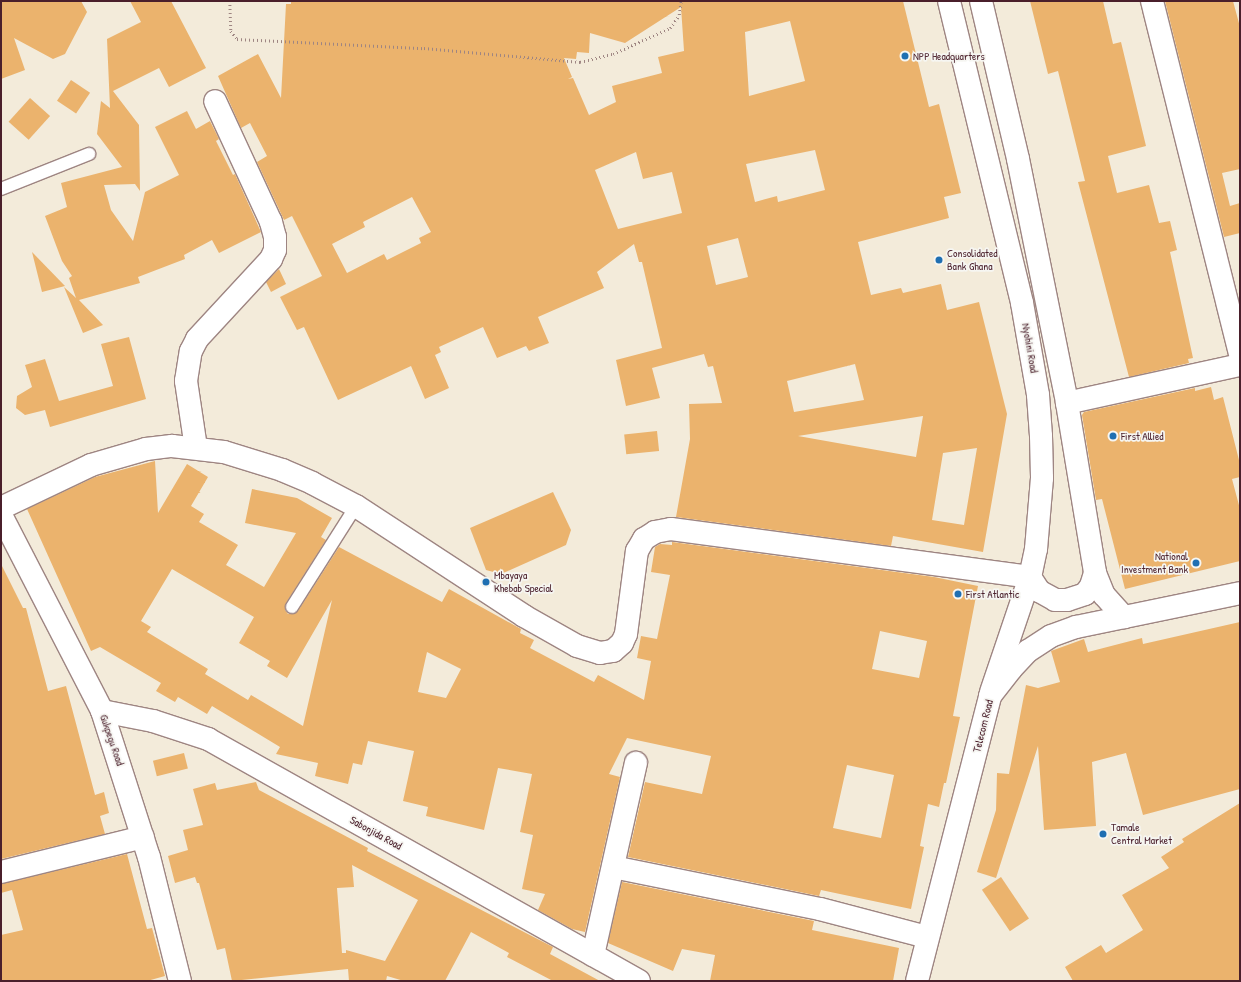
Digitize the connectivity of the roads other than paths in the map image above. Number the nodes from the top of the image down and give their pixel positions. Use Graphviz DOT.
graph roads {
  1 [pos="949,1"];
  2 [pos="981,1"];
  3 [pos="1152,1"];
  4 [pos="215,100"];
  5 [pos="89,154"];
  6 [pos="1,189"];
  7 [pos="1240,353"];
  8 [pos="1240,365"];
  9 [pos="1067,403"];
  10 [pos="196,448"];
  11 [pos="356,506"];
  12 [pos="1,508"];
  13 [pos="1,516"];
  14 [pos="1095,573"];
  15 [pos="1030,577"];
  16 [pos="1240,593"];
  17 [pos="292,607"];
  18 [pos="1124,617"];
  19 [pos="990,696"];
  20 [pos="102,711"];
  21 [pos="636,763"];
  22 [pos="143,838"];
  23 [pos="613,867"];
  24 [pos="1,872"];
  25 [pos="927,937"];
  26 [pos="593,955"];
  27 [pos="180,981"];
  28 [pos="639,981"];
  29 [pos="917,981"];
  1 -- 15 [label="street, Nyohini Road"];
  2 -- 9 [label="street"];
  3 -- 7 [label="street"];
  4 -- 10 [label="street"];
  5 -- 6 [label="lane"];
  8 -- 9 [label="street"];
  9 -- 14 [label="street"];
  10 -- 11 [label="street"];
  10 -- 12 [label="street"];
  11 -- 15 [label="street"];
  11 -- 17 [label="lane"];
  13 -- 20 [label="street, Gukpegu Road"];
  14 -- 15 [label="street"];
  14 -- 18 [label="street"];
  15 -- 19 [label="street, Nyohini Road"];
  16 -- 18 [label="street, Telecom Road"];
  18 -- 19 [label="street, Telecom Road"];
  19 -- 25 [label="street, Telecom Road"];
  20 -- 22 [label="street, Gukpegu Road"];
  20 -- 26 [label="street, Sabonjida Road"];
  21 -- 23 [label="street"];
  22 -- 24 [label="street"];
  22 -- 27 [label="street, Gukpegu Road"];
  23 -- 25 [label="street"];
  23 -- 26 [label="street"];
  25 -- 29 [label="street, Telecom Road"];
  26 -- 28 [label="street, Sabonjida Road"];
}
